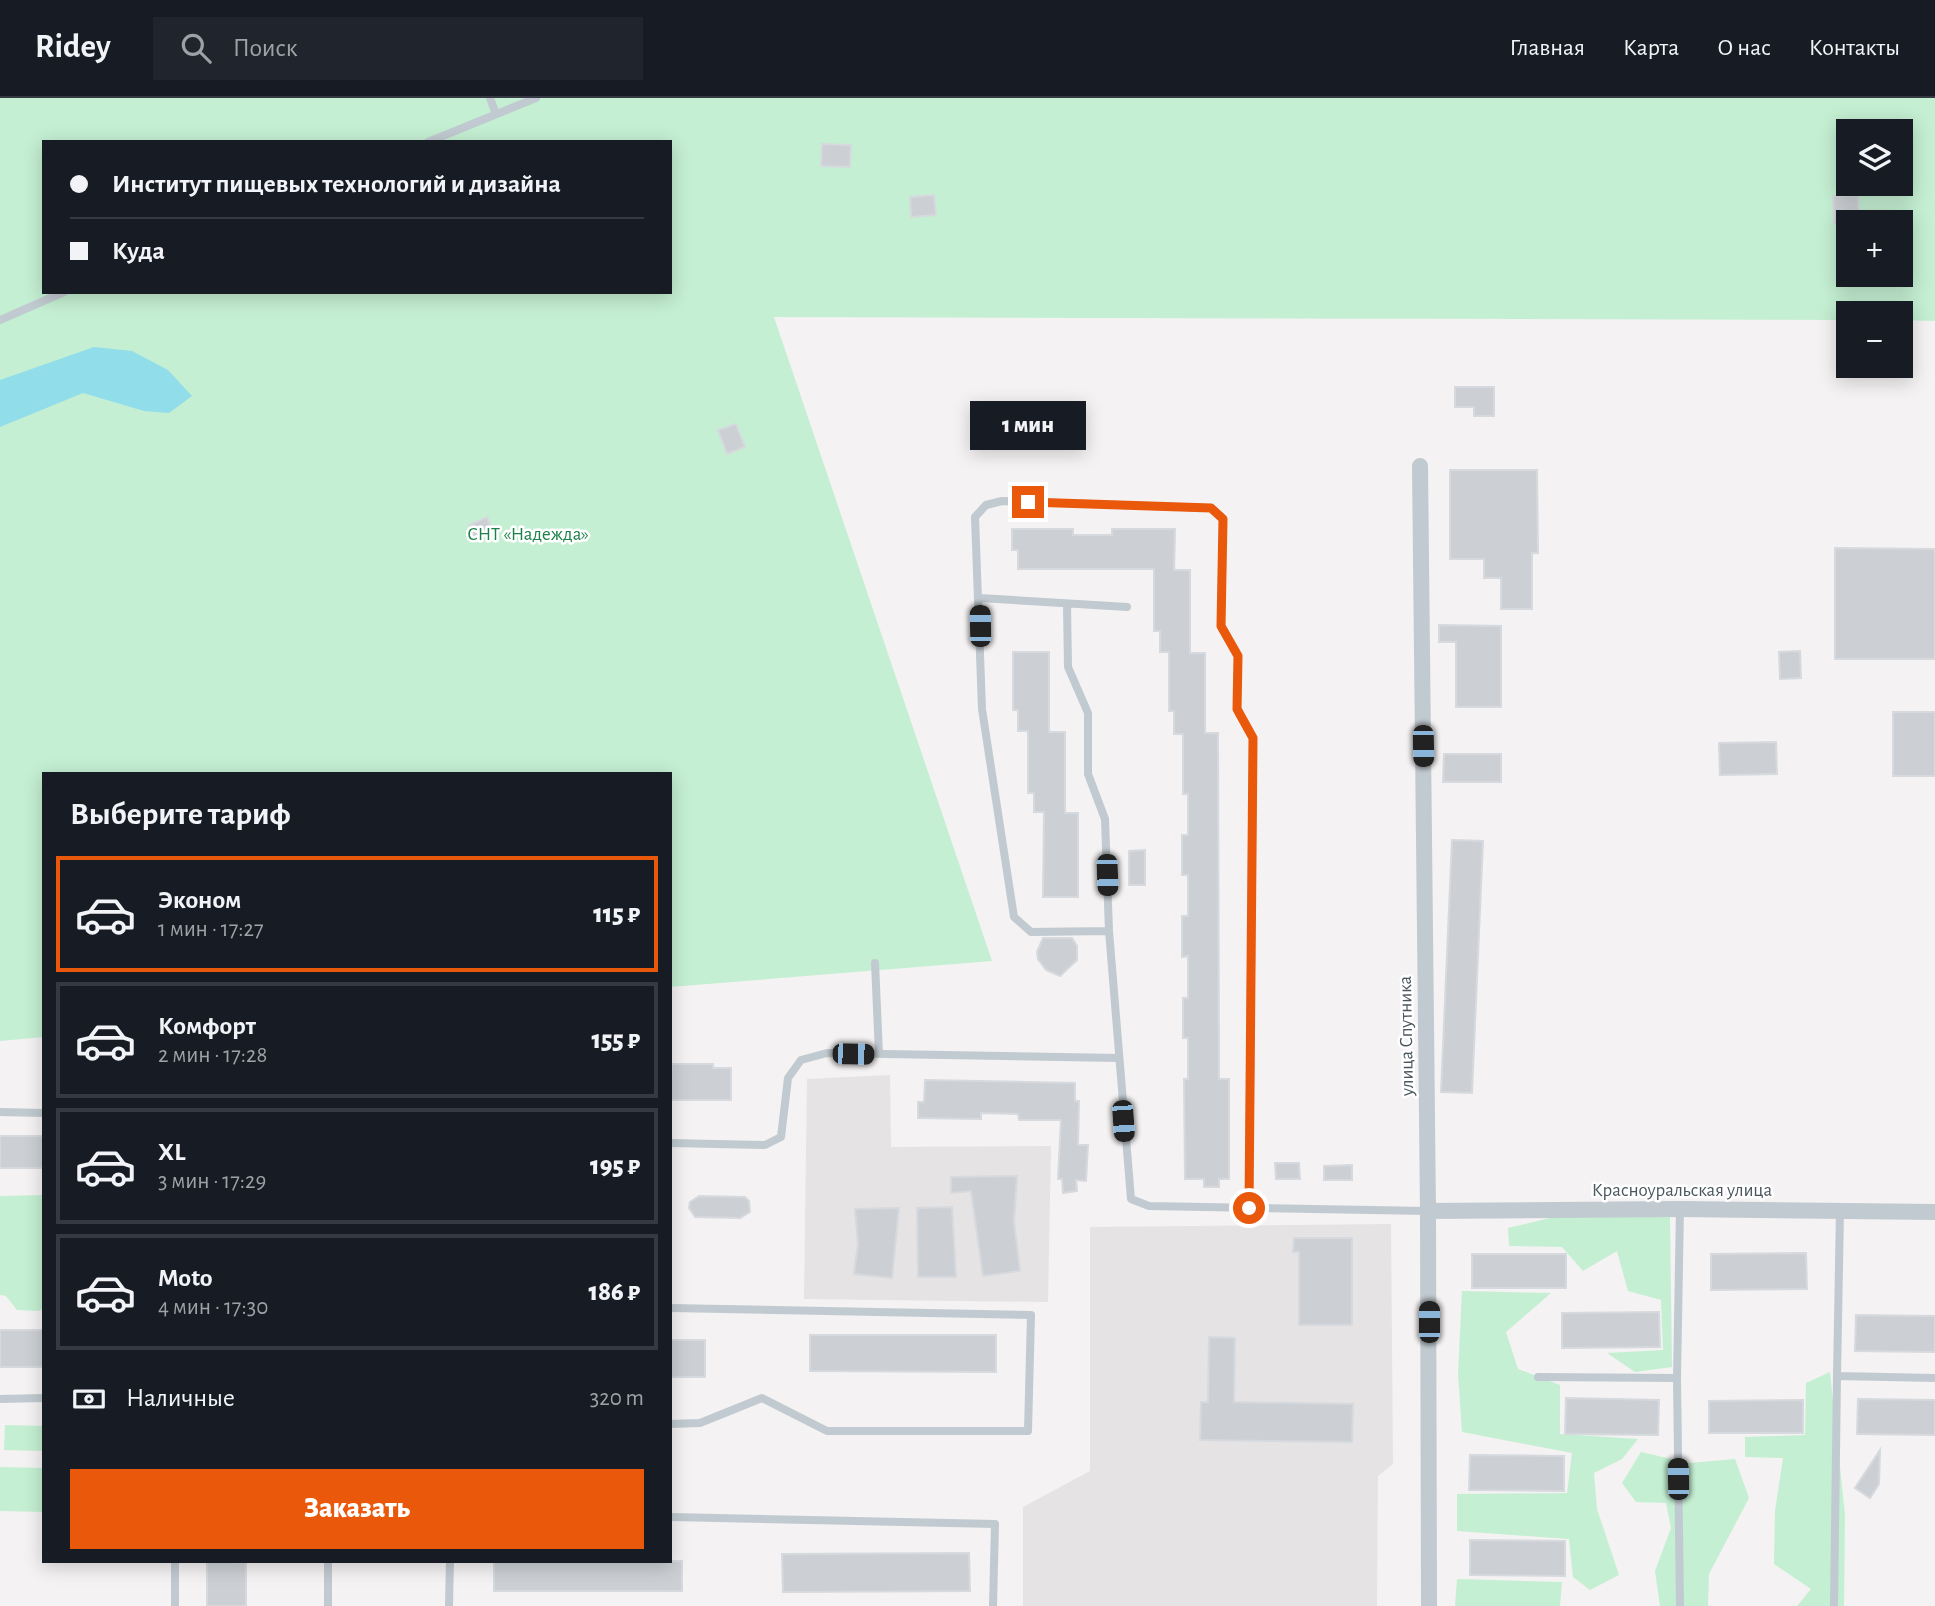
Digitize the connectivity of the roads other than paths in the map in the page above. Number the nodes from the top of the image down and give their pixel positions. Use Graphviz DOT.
graph roads {
  1 [pos="490,98"];
  2 [pos="536,98"];
  3 [pos="496,114"];
  4 [pos="433,140"];
  5 [pos="59,294"];
  6 [pos="0,320"];
  7 [pos="1420,466"];
  8 [pos="980,598"];
  9 [pos="1067,605"];
  10 [pos="1127,607"];
  11 [pos="1108,931"];
  12 [pos="875,963"];
  13 [pos="879,1054"];
  14 [pos="1119,1058"];
  15 [pos="0,1112"];
  16 [pos="42,1113"];
  17 [pos="672,1143"];
  18 [pos="1249,1208"];
  19 [pos="1680,1209"];
  20 [pos="1428,1211"];
  21 [pos="1840,1211"];
  22 [pos="1935,1212"];
  23 [pos="672,1308"];
  24 [pos="1837,1376"];
  25 [pos="1538,1377"];
  26 [pos="1677,1378"];
  27 [pos="1935,1378"];
  28 [pos="42,1398"];
  29 [pos="0,1399"];
  30 [pos="672,1424"];
  31 [pos="672,1517"];
  32 [pos="175,1563"];
  33 [pos="328,1563"];
  34 [pos="450,1563"];
  35 [pos="175,1606"];
  36 [pos="328,1606"];
  37 [pos="449,1606"];
  38 [pos="993,1606"];
  39 [pos="1429,1606"];
  40 [pos="1679,1606"];
  41 [pos="1834,1606"];
  1 -- 3 [label="lane"];
  2 -- 3 [label="lane"];
  3 -- 4 [label="lane"];
  5 -- 6 [label="lane"];
  7 -- 20 [label="street, улица Спутника"];
  8 -- 9 [label="lane"];
  8 -- 11 [label="lane"];
  8 -- 18 [label="lane"];
  9 -- 10 [label="lane"];
  9 -- 11 [label="lane"];
  11 -- 14 [label="lane"];
  12 -- 13 [label="lane"];
  13 -- 14 [label="lane"];
  13 -- 17 [label="lane"];
  14 -- 18 [label="lane"];
  15 -- 16 [label="lane"];
  18 -- 20 [label="lane"];
  19 -- 20 [label="street, Красноуральская улица"];
  19 -- 21 [label="street, Красноуральская улица"];
  19 -- 26 [label="lane"];
  20 -- 39 [label="street, улица Спутника"];
  21 -- 22 [label="street, Красноуральская улица"];
  21 -- 24 [label="lane"];
  23 -- 30 [label="lane"];
  24 -- 27 [label="lane"];
  24 -- 41 [label="lane"];
  25 -- 26 [label="lane"];
  26 -- 40 [label="lane"];
  28 -- 29 [label="lane"];
  31 -- 38 [label="lane"];
  32 -- 35 [label="lane"];
  33 -- 36 [label="lane"];
  34 -- 37 [label="lane"];
}
